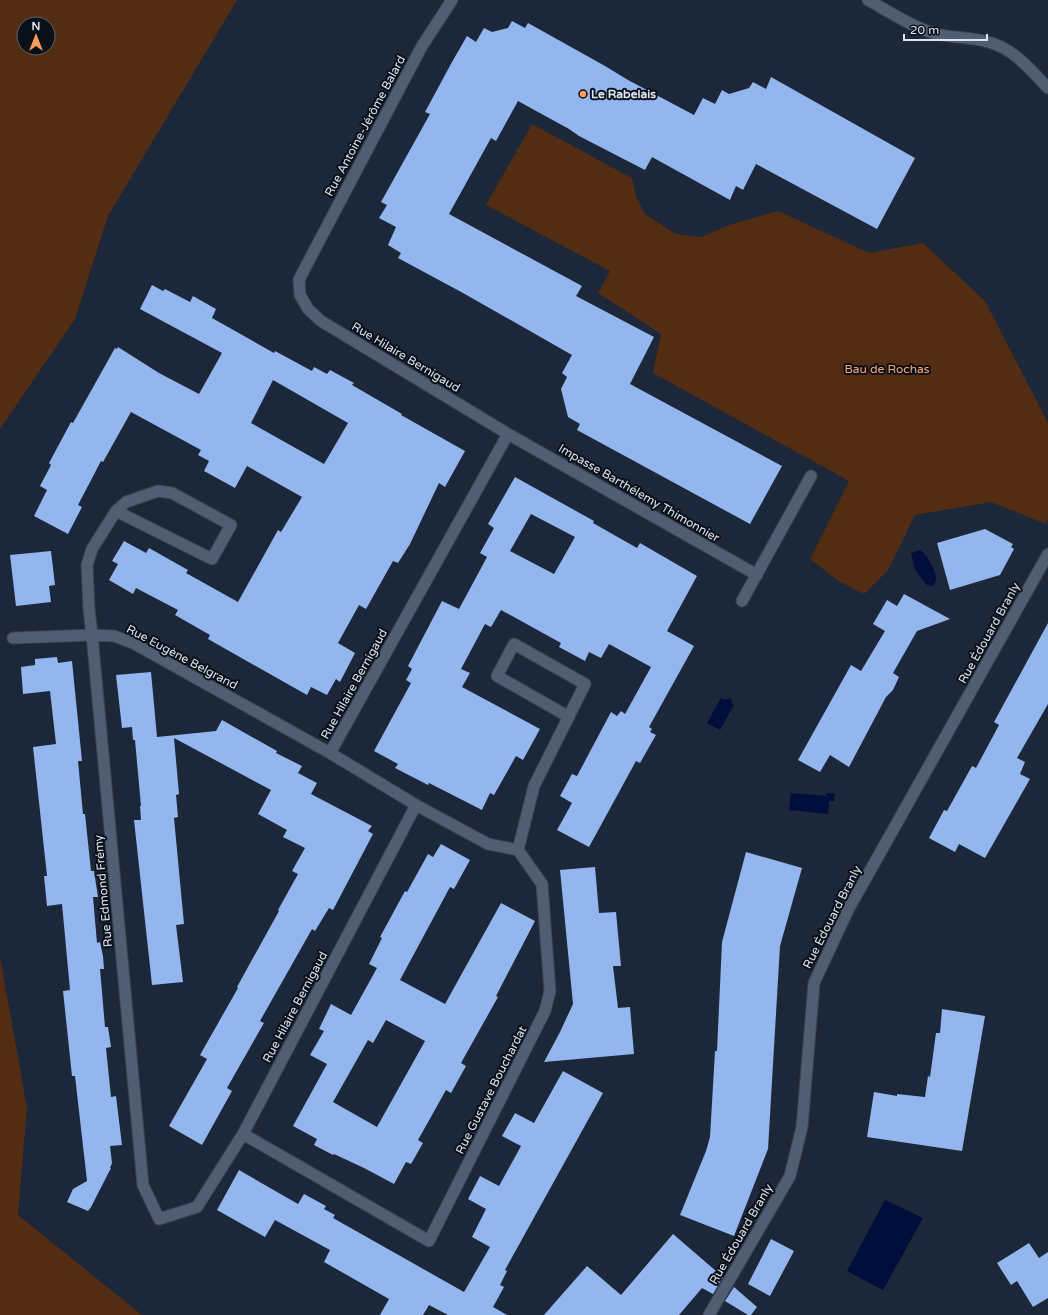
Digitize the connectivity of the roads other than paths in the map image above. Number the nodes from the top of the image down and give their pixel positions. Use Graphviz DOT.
graph roads {
  1 [pos="452,0"];
  2 [pos="868,0"];
  3 [pos="1048,88"];
  4 [pos="305,268"];
  5 [pos="508,434"];
  6 [pos="811,476"];
  7 [pos="116,510"];
  8 [pos="1048,554"];
  9 [pos="757,574"];
  10 [pos="742,601"];
  11 [pos="92,635"];
  12 [pos="13,638"];
  13 [pos="569,717"];
  14 [pos="330,753"];
  15 [pos="416,805"];
  16 [pos="518,850"];
  17 [pos="243,1134"];
  18 [pos="159,1219"];
  19 [pos="709,1315"];
  1 -- 4 [label="street, Rue Antoine-Jérôme Balard"];
  2 -- 3 [label="street"];
  4 -- 5 [label="street, Rue Hilaire Bernigaud"];
  5 -- 9 [label="street, Impasse Barthélemy Thimonnier"];
  5 -- 14 [label="street, Rue Hilaire Bernigaud"];
  6 -- 9 [label="street"];
  7 -- 7 [label="street"];
  7 -- 11 [label="street"];
  8 -- 19 [label="street, Rue Édouard Branly"];
  9 -- 10 [label="street"];
  11 -- 12 [label="street"];
  11 -- 14 [label="street, Rue Eugène Belgrand"];
  11 -- 18 [label="street, Rue Edmond Frémy"];
  13 -- 13 [label="street"];
  13 -- 16 [label="street"];
  14 -- 15 [label="street, Rue Hilaire Bernigaud"];
  15 -- 16 [label="street"];
  15 -- 17 [label="street, Rue Hilaire Bernigaud"];
  16 -- 17 [label="street, Rue Gustave Bouchardat"];
  17 -- 18 [label="street, Rue Hilaire Bernigaud"];
}
